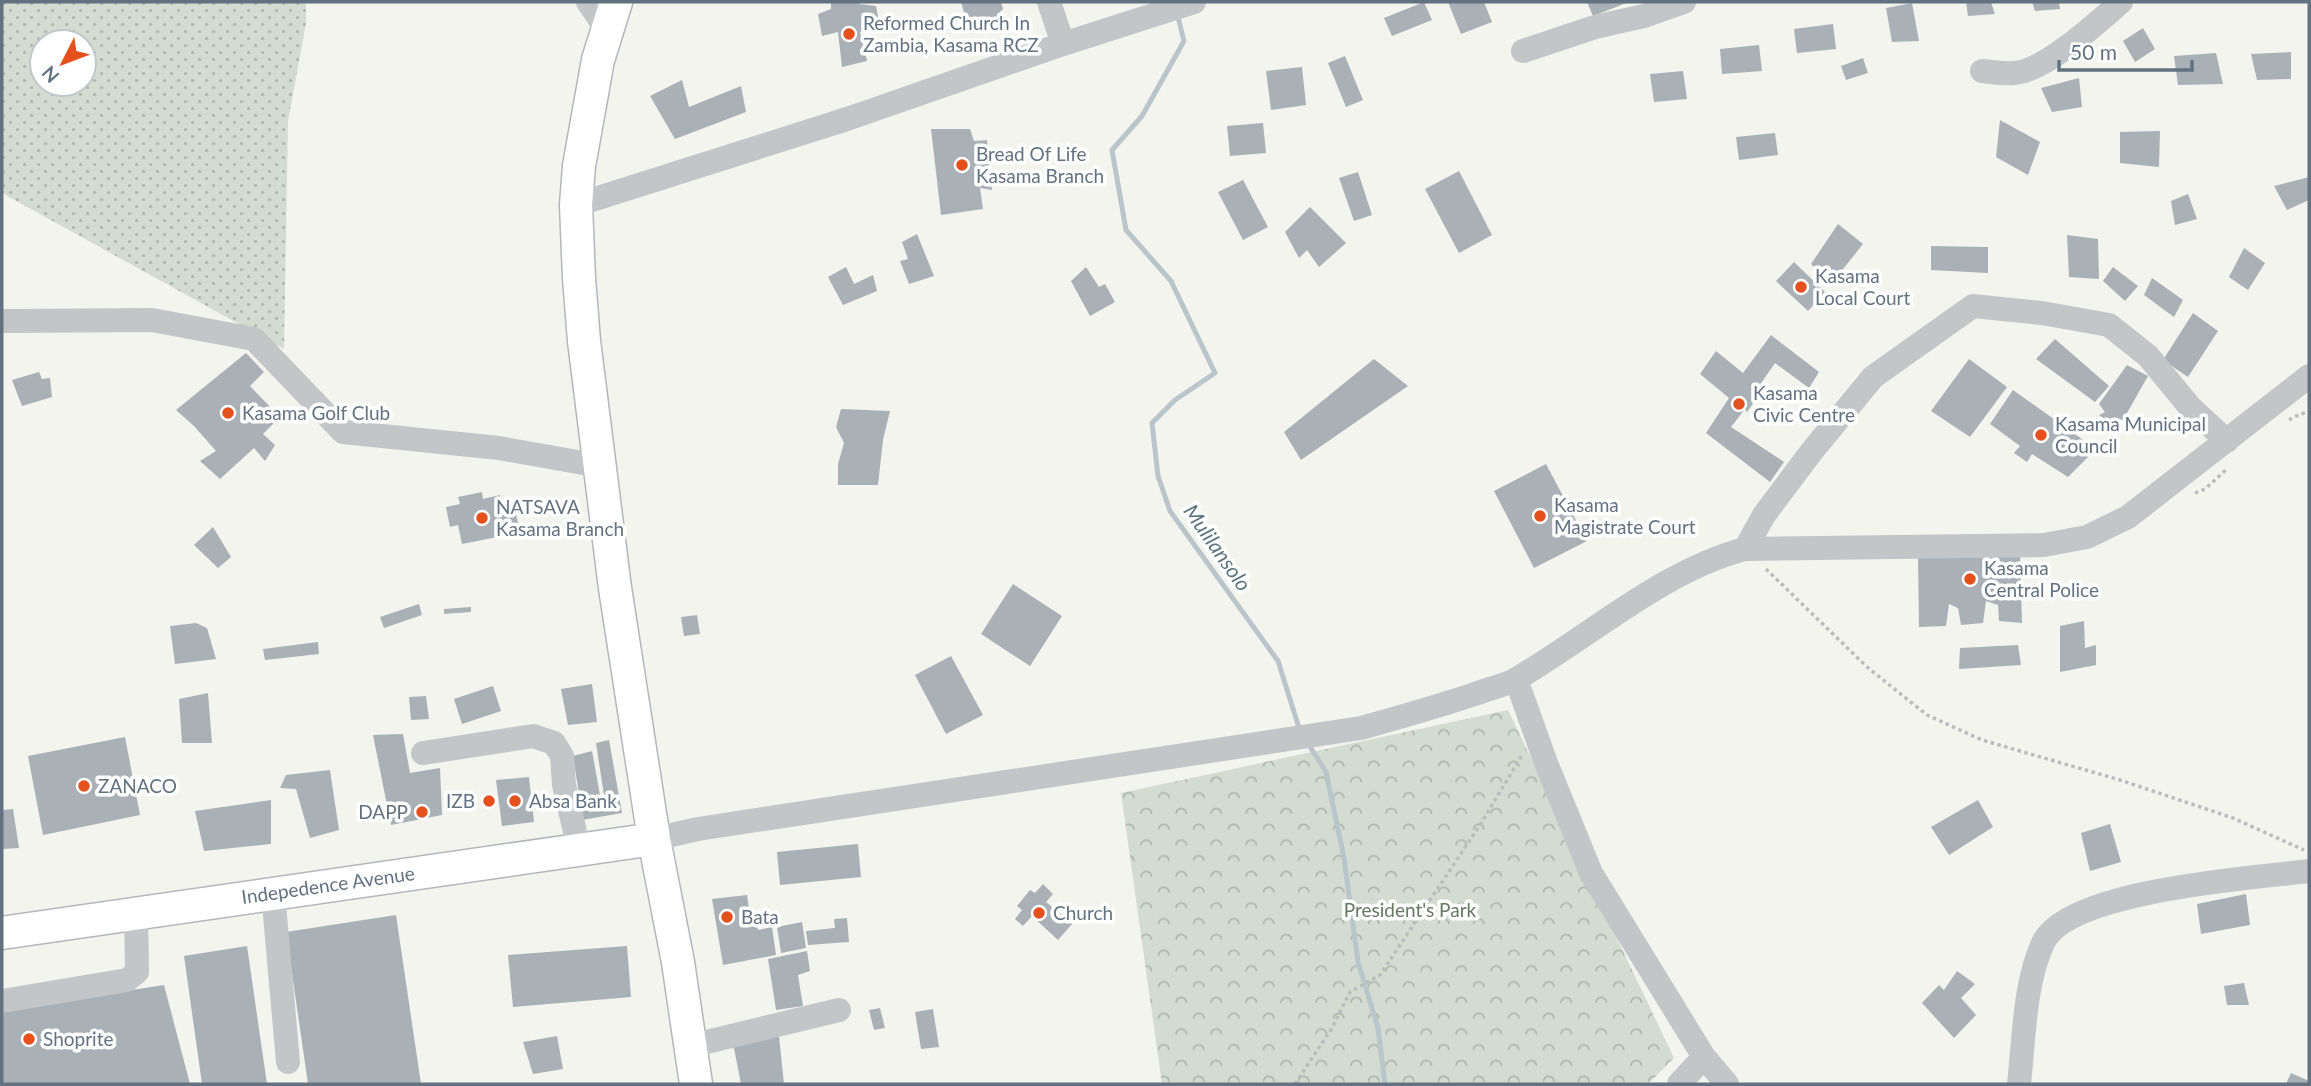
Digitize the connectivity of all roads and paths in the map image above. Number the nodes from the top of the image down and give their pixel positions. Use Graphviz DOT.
graph roads {
  1 [pos="588,2"];
  2 [pos="1049,2"];
  3 [pos="1684,2"];
  4 [pos="2121,2"];
  5 [pos="1182,6"];
  6 [pos="612,16"];
  7 [pos="1063,44"];
  8 [pos="1523,51"];
  9 [pos="1982,71"];
  10 [pos="576,205"];
  11 [pos="2,321"];
  12 [pos="2309,376"];
  13 [pos="2227,441"];
  14 [pos="600,466"];
  15 [pos="1745,549"];
  16 [pos="1516,679"];
  17 [pos="1537,738"];
  18 [pos="423,753"];
  19 [pos="654,839"];
  20 [pos="579,849"];
  21 [pos="2309,852"];
  22 [pos="2309,871"];
  23 [pos="273,892"];
  24 [pos="136,913"];
  25 [pos="2,933"];
  26 [pos="2,1001"];
  27 [pos="839,1010"];
  28 [pos="690,1046"];
  29 [pos="1704,1057"];
  30 [pos="288,1062"];
  31 [pos="696,1084"];
  32 [pos="1295,1084"];
  33 [pos="1679,1084"];
  34 [pos="1727,1084"];
  35 [pos="2019,1084"];
  1 -- 6 [label="street"];
  2 -- 7 [label="street"];
  3 -- 8 [label="street"];
  4 -- 9 [label="street"];
  5 -- 7 [label="street"];
  6 -- 10 [label="main road"];
  7 -- 10 [label="street"];
  10 -- 14 [label="main road"];
  11 -- 14 [label="street"];
  12 -- 13 [label="street"];
  13 -- 15 [label="street"];
  13 -- 15 [label="street"];
  14 -- 19 [label="main road"];
  15 -- 16 [label="street"];
  15 -- 21 [label="path"];
  16 -- 17 [label="street"];
  16 -- 19 [label="street"];
  17 -- 29 [label="street"];
  17 -- 32 [label="path"];
  18 -- 20 [label="street"];
  19 -- 20 [label="main road, Indepedence Avenue"];
  19 -- 28 [label="main road"];
  20 -- 23 [label="main road, Indepedence Avenue"];
  22 -- 35 [label="street"];
  23 -- 24 [label="main road, Indepedence Avenue"];
  23 -- 30 [label="street"];
  24 -- 25 [label="main road, Indepedence Avenue"];
  24 -- 26 [label="street"];
  27 -- 28 [label="street"];
  28 -- 31 [label="main road"];
  29 -- 33 [label="street"];
  29 -- 34 [label="street"];
}
